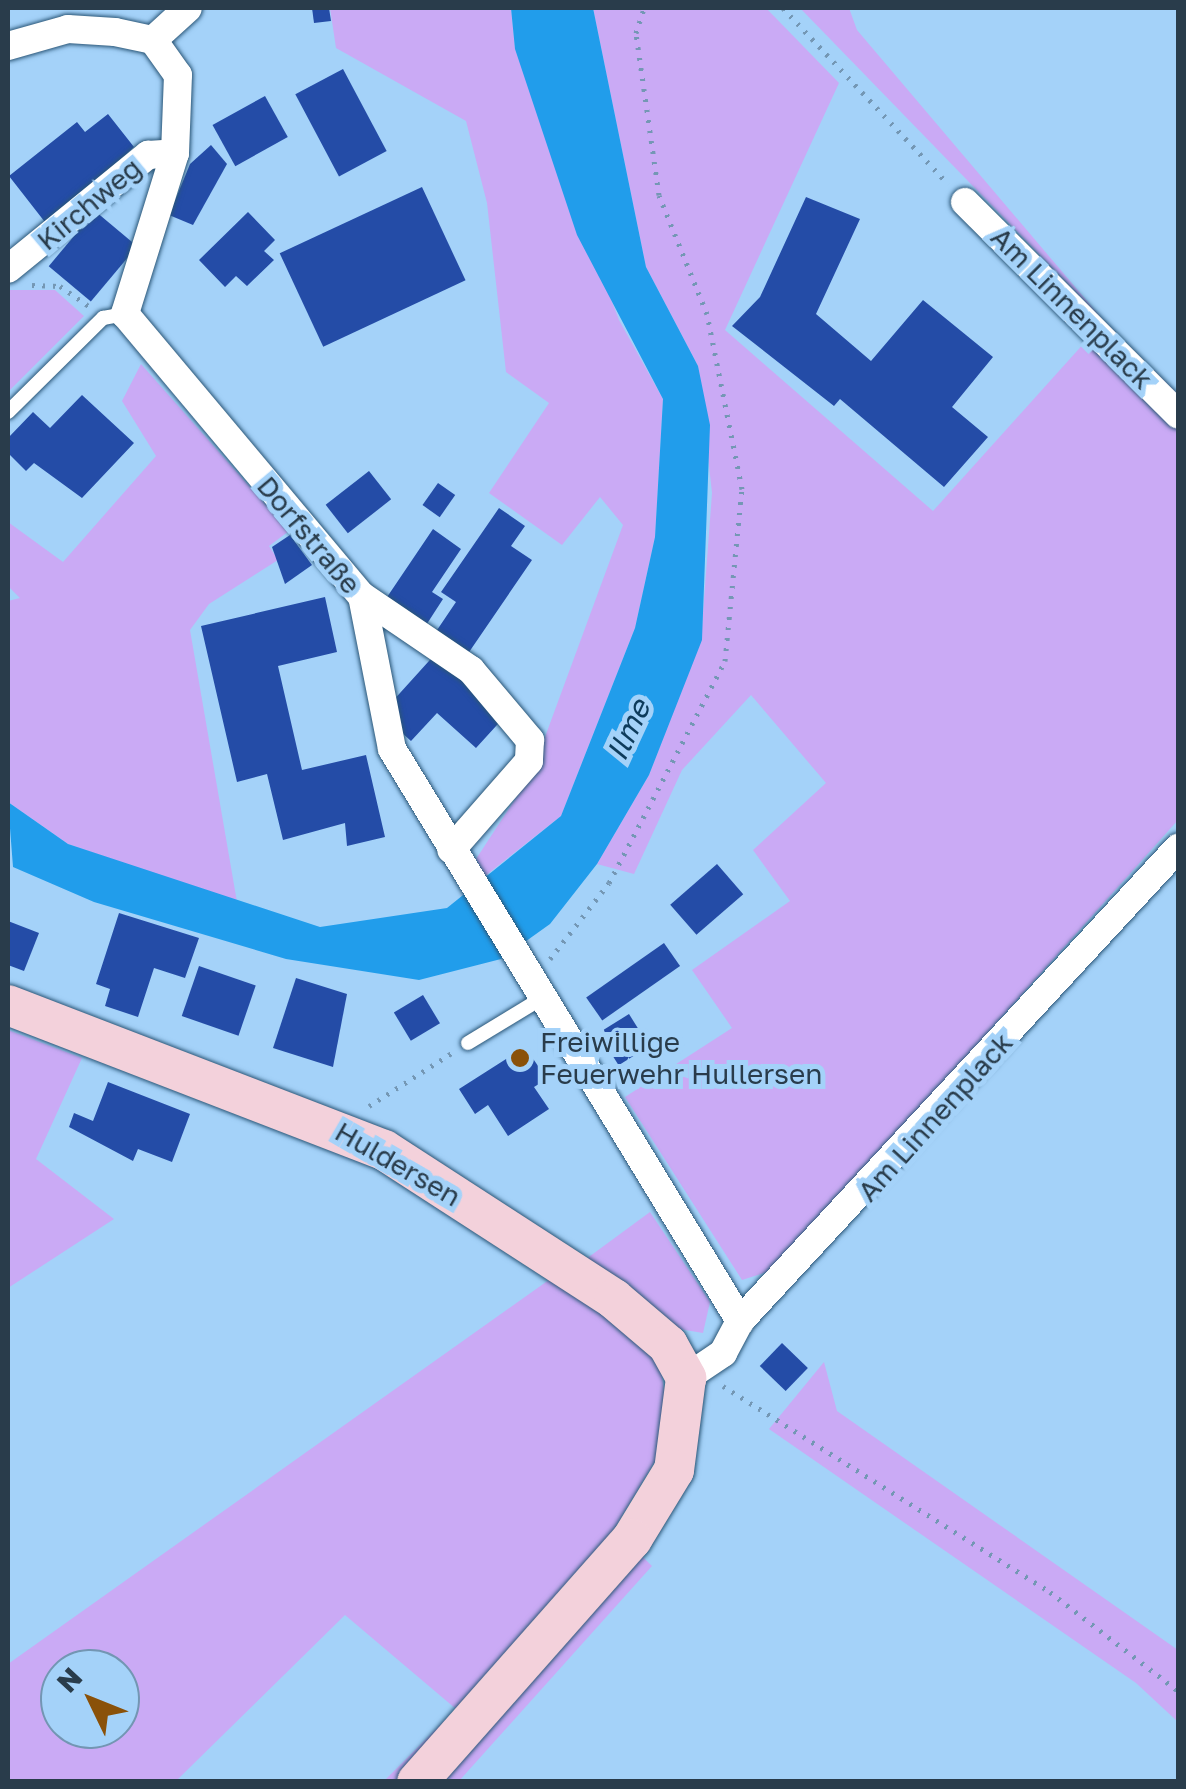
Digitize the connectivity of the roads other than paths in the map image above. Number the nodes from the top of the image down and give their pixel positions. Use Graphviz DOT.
graph roads {
  1 [pos="188,8"];
  2 [pos="154,40"];
  3 [pos="8,46"];
  4 [pos="176,153"];
  5 [pos="965,202"];
  6 [pos="13,277"];
  7 [pos="125,314"];
  8 [pos="8,412"];
  9 [pos="1178,414"];
  10 [pos="362,596"];
  11 [pos="1178,848"];
  12 [pos="456,859"];
  13 [pos="532,981"];
  14 [pos="8,1006"];
  15 [pos="468,1043"];
  16 [pos="740,1322"];
  17 [pos="686,1378"];
  18 [pos="417,1782"];
  1 -- 2 [label="street"];
  2 -- 3 [label="street"];
  2 -- 4 [label="street"];
  4 -- 6 [label="street, Kirchweg"];
  4 -- 7 [label="street"];
  5 -- 9 [label="street, Am Linnenplack"];
  7 -- 8 [label="lane"];
  7 -- 10 [label="street, Dorfstraße"];
  10 -- 12 [label="street, Dorfstraße"];
  10 -- 12 [label="street"];
  11 -- 16 [label="street, Am Linnenplack"];
  12 -- 13 [label="street, Dorfstraße"];
  13 -- 15 [label="lane"];
  13 -- 16 [label="street, Dorfstraße"];
  14 -- 17 [label="street, Huldersen"];
  16 -- 17 [label="street, Am Linnenplack"];
  17 -- 18 [label="street"];
}
